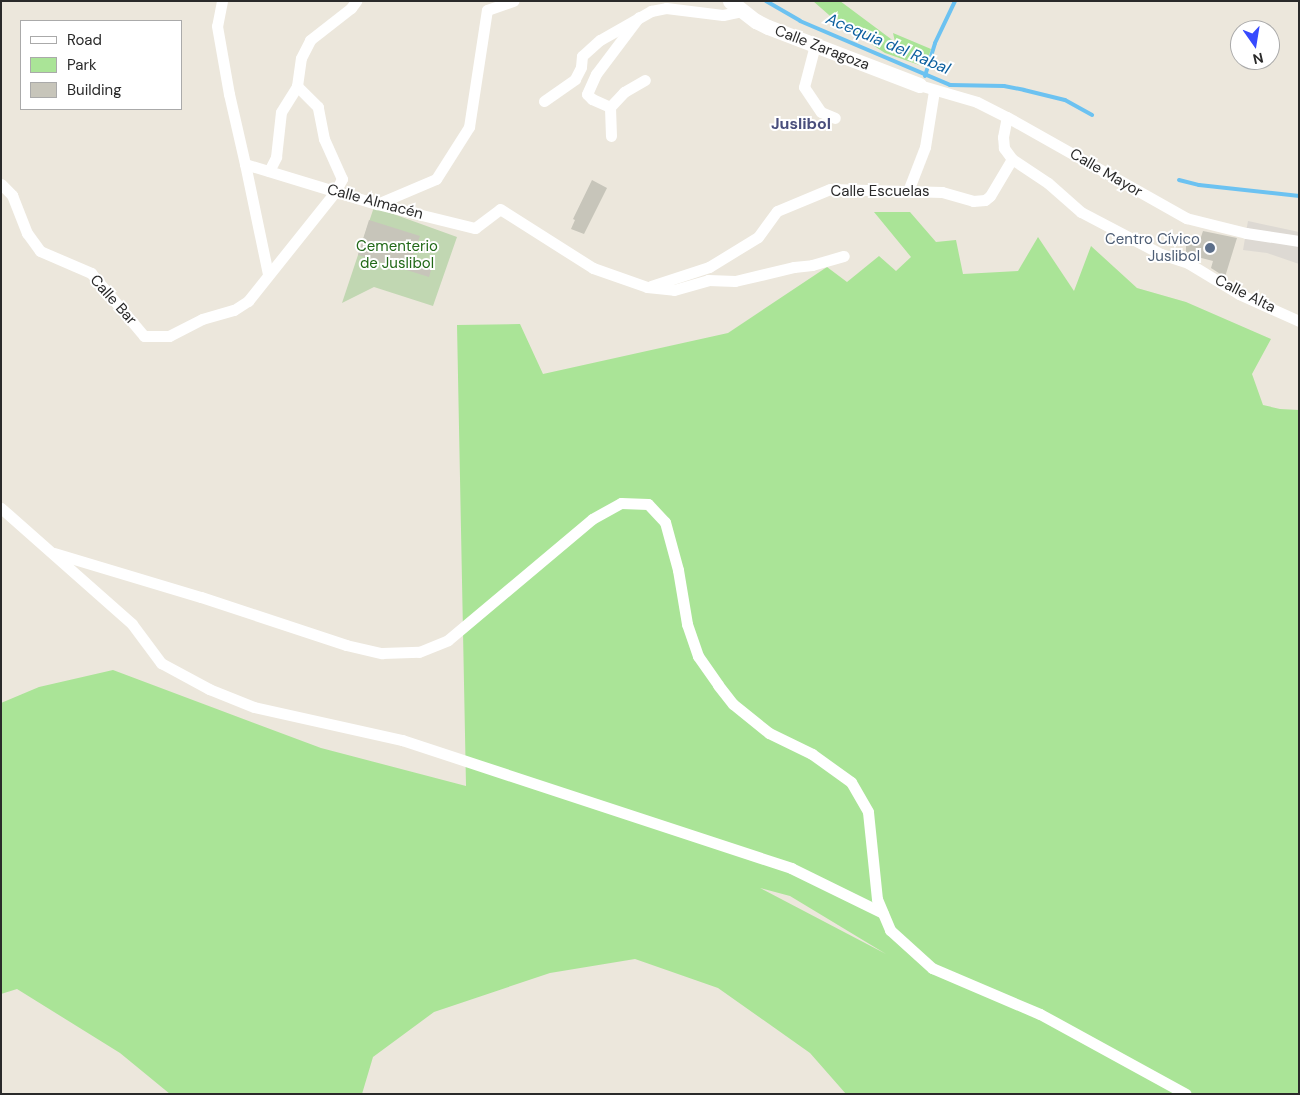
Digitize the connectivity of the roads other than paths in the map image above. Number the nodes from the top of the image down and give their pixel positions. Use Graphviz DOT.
graph roads {
  1 [pos="222,1"];
  2 [pos="356,1"];
  3 [pos="513,1"];
  4 [pos="736,6"];
  5 [pos="640,16"];
  6 [pos="815,45"];
  7 [pos="645,80"];
  8 [pos="919,85"];
  9 [pos="297,86"];
  10 [pos="934,91"];
  11 [pos="544,101"];
  12 [pos="610,107"];
  13 [pos="1008,117"];
  14 [pos="835,118"];
  15 [pos="611,136"];
  16 [pos="1012,159"];
  17 [pos="244,164"];
  18 [pos="268,172"];
  19 [pos="1,184"];
  20 [pos="908,191"];
  21 [pos="335,192"];
  22 [pos="377,204"];
  23 [pos="1299,241"];
  24 [pos="844,256"];
  25 [pos="268,274"];
  26 [pos="647,287"];
  27 [pos="1299,321"];
  28 [pos="1,508"];
  29 [pos="54,553"];
  30 [pos="883,913"];
  31 [pos="1186,1094"];
  1 -- 17 [label="street"];
  2 -- 9 [label="street"];
  3 -- 22 [label="street"];
  4 -- 5 [label="street"];
  4 -- 6 [label="street, Calle Zaragoza"];
  5 -- 11 [label="street"];
  5 -- 12 [label="street"];
  6 -- 8 [label="street, Calle Zaragoza"];
  6 -- 14 [label="street"];
  7 -- 12 [label="street"];
  8 -- 10 [label="street, Calle Mayor"];
  9 -- 18 [label="street"];
  9 -- 21 [label="street"];
  10 -- 13 [label="street, Calle Mayor"];
  10 -- 20 [label="street"];
  12 -- 15 [label="street"];
  13 -- 16 [label="street"];
  13 -- 23 [label="street, Calle Mayor"];
  16 -- 20 [label="street, Calle Escuelas"];
  16 -- 27 [label="street, Calle Alta"];
  17 -- 18 [label="street, Calle Almacén"];
  17 -- 25 [label="street"];
  18 -- 21 [label="street, Calle Almacén"];
  19 -- 25 [label="street, Calle Bar"];
  20 -- 26 [label="street, Calle Escuelas"];
  21 -- 22 [label="street, Calle Almacén"];
  21 -- 25 [label="street"];
  22 -- 26 [label="street, Calle Almacén"];
  24 -- 26 [label="street"];
  28 -- 29 [label="street"];
  29 -- 30 [label="street"];
  29 -- 30 [label="street"];
  30 -- 31 [label="street"];
}
